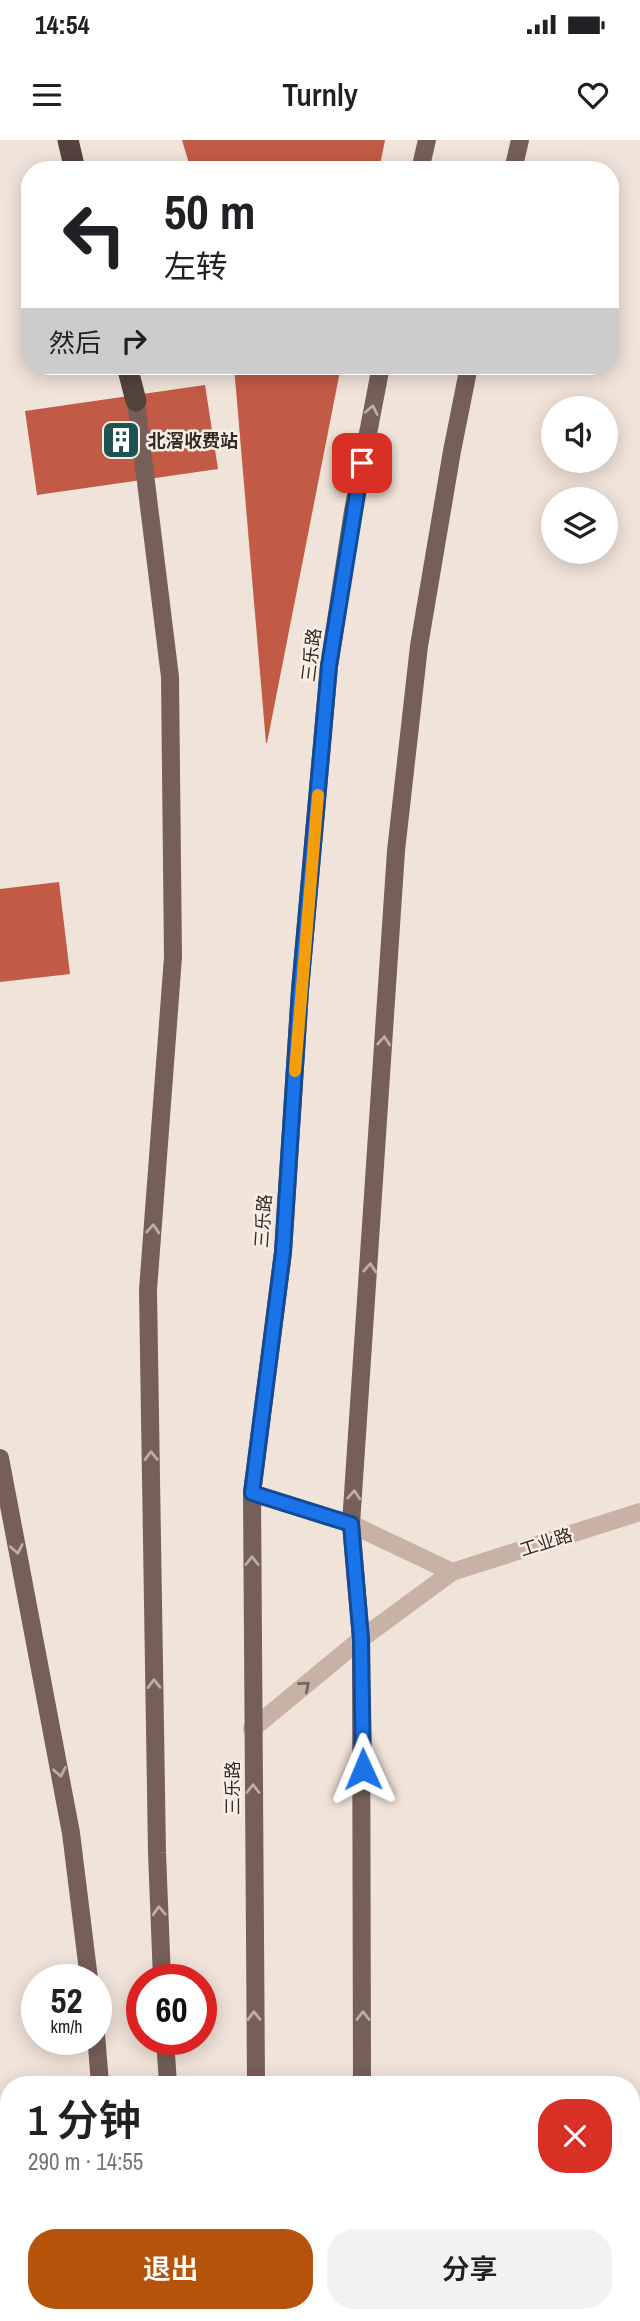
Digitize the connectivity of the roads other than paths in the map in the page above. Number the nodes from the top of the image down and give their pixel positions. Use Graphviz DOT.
graph roads {
  1 [pos="68,140"];
  2 [pos="427,140"];
  3 [pos="520,140"];
  4 [pos="73,161"];
  5 [pos="422,161"];
  6 [pos="515,161"];
  7 [pos="129,375"];
  8 [pos="379,375"];
  9 [pos="467,375"];
  10 [pos="136,401"];
  11 [pos="0,1458"];
  12 [pos="252,1493"];
  13 [pos="640,1512"];
  14 [pos="351,1524"];
  15 [pos="452,1572"];
  16 [pos="361,1639"];
  17 [pos="253,1729"];
  18 [pos="87,1964"];
  19 [pos="161,1964"];
  20 [pos="98,2055"];
  21 [pos="166,2055"];
  22 [pos="99,2076"];
  23 [pos="167,2076"];
  24 [pos="256,2076"];
  25 [pos="362,2076"];
  1 -- 4 [label="highway"];
  2 -- 5 [label="main road"];
  3 -- 6 [label="main road"];
  7 -- 10 [label="highway"];
  12 -- 8 [label="main road, 三乐路, one-way"];
  14 -- 9 [label="main road, one-way"];
  19 -- 10 [label="main road, one-way"];
  11 -- 18 [label="main road, one-way"];
  12 -- 14 [label="street"];
  17 -- 12 [label="main road, 三乐路, one-way"];
  13 -- 15 [label="street, 工业路"];
  14 -- 15 [label="street"];
  14 -- 16 [label="main road"];
  15 -- 16 [label="street, 工业路"];
  17 -- 16 [label="street, 工业路, one-way"];
  25 -- 16 [label="main road, one-way"];
  24 -- 17 [label="main road, 三乐路, one-way"];
  20 -- 22 [label="main road"];
  21 -- 23 [label="main road"];
}
